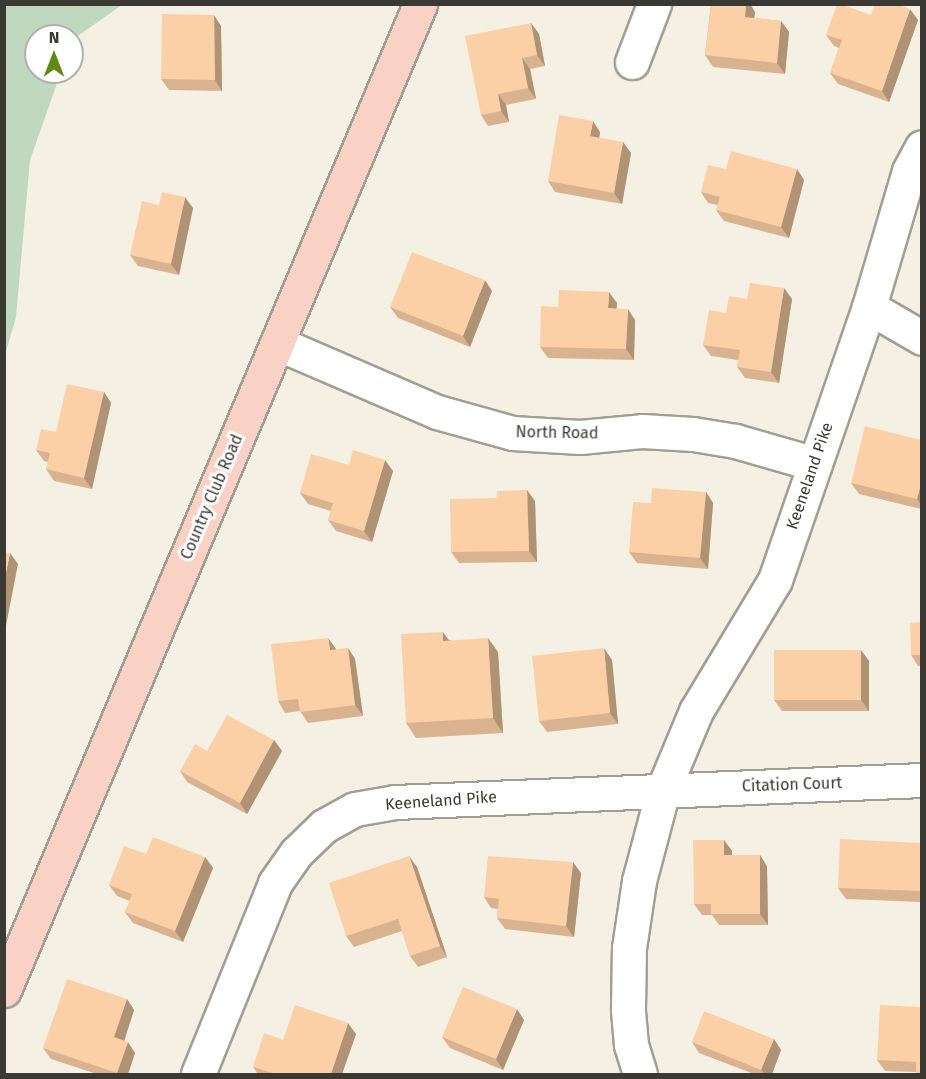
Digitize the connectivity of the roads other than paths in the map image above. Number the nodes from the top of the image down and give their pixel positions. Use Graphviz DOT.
graph roads {
  1 [pos="420,4"];
  2 [pos="654,4"];
  3 [pos="632,62"];
  4 [pos="921,147"];
  5 [pos="868,307"];
  6 [pos="921,338"];
  7 [pos="277,343"];
  8 [pos="815,464"];
  9 [pos="921,780"];
  10 [pos="663,790"];
  11 [pos="4,990"];
  12 [pos="198,1074"];
  13 [pos="637,1074"];
  1 -- 7 [label="main road, Country Club Road"];
  2 -- 3 [label="street"];
  4 -- 5 [label="street, Keeneland Pike"];
  5 -- 6 [label="street"];
  5 -- 8 [label="street, Keeneland Pike"];
  7 -- 8 [label="street, North Road"];
  7 -- 11 [label="main road, Country Club Road"];
  8 -- 10 [label="street, Keeneland Pike"];
  9 -- 10 [label="street, Citation Court"];
  10 -- 12 [label="street, Keeneland Pike"];
  10 -- 13 [label="street, Keeneland Pike"];
}
